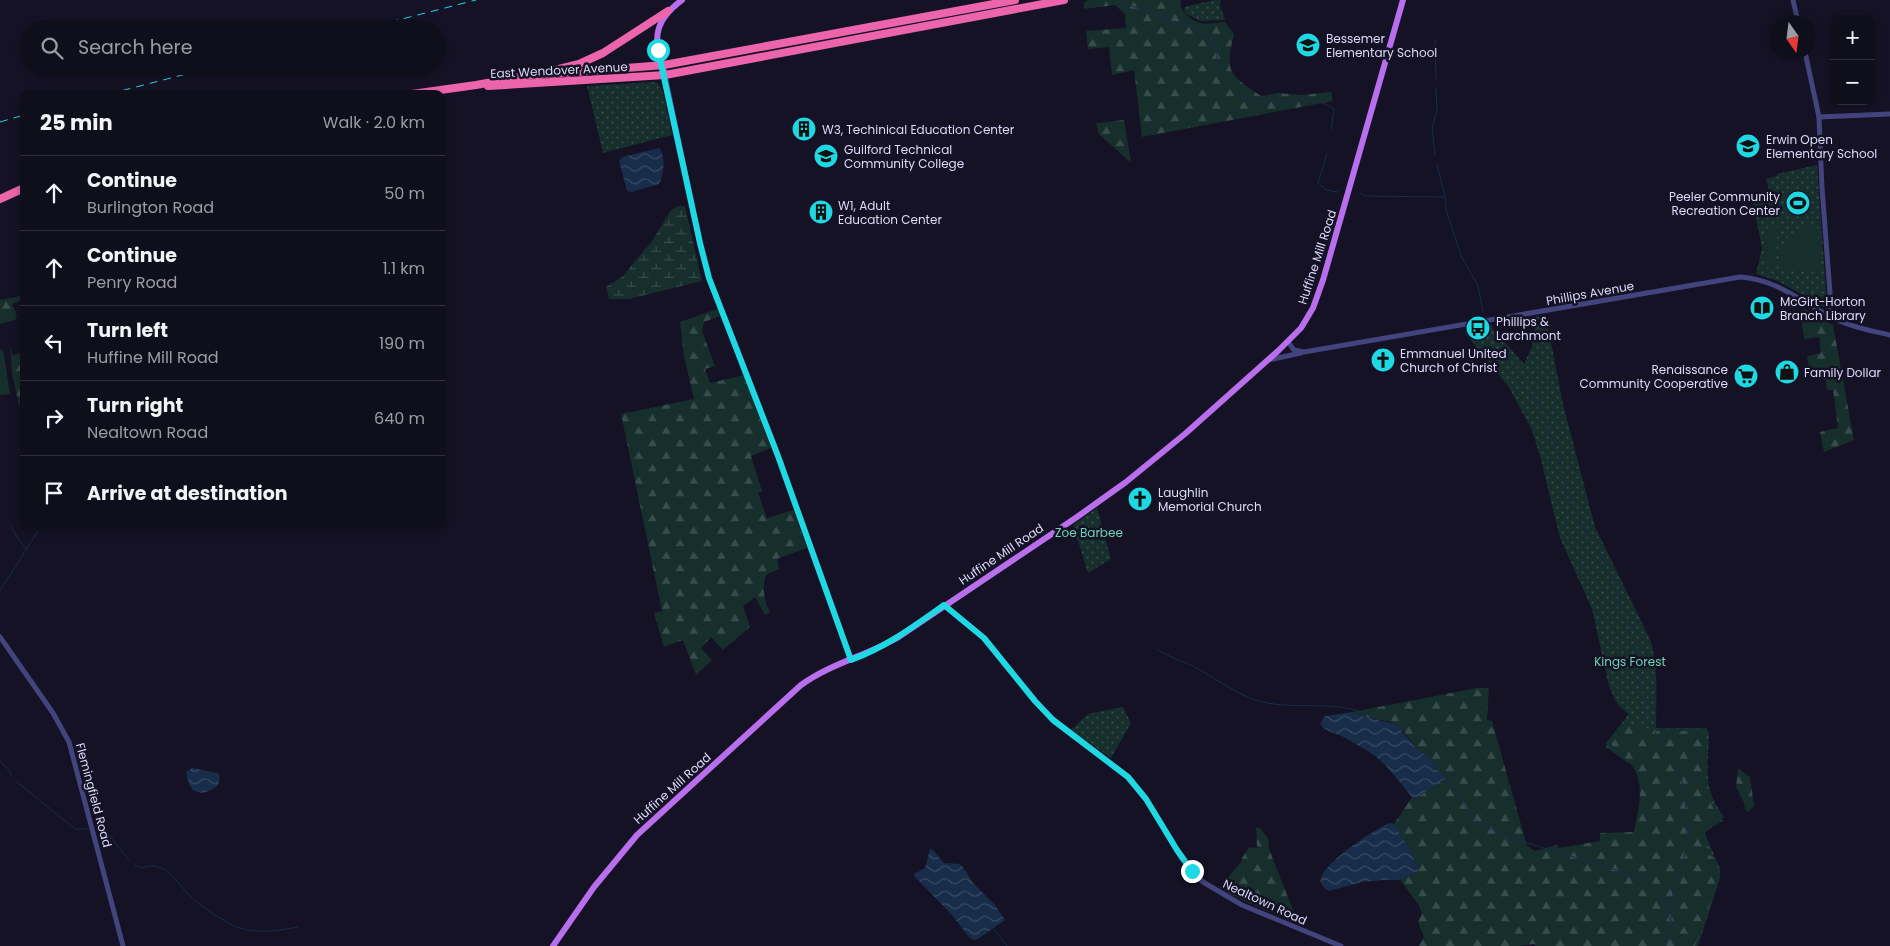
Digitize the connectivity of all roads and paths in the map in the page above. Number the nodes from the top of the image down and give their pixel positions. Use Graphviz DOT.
graph roads {
  1 [pos="1015,0"];
  2 [pos="1064,0"];
  3 [pos="1403,0"];
  4 [pos="1794,0"];
  5 [pos="680,1"];
  6 [pos="668,11"];
  7 [pos="1797,15"];
  8 [pos="874,26"];
  9 [pos="799,40"];
  10 [pos="799,51"];
  11 [pos="745,60"];
  12 [pos="1807,60"];
  13 [pos="663,65"];
  14 [pos="665,75"];
  15 [pos="525,76"];
  16 [pos="476,85"];
  17 [pos="440,90"];
  18 [pos="1890,114"];
  19 [pos="1819,117"];
  20 [pos="20,190"];
  21 [pos="0,199"];
  22 [pos="1829,316"];
  23 [pos="1890,335"];
  24 [pos="1288,342"];
  25 [pos="1304,352"];
  26 [pos="1268,360"];
  27 [pos="944,605"];
  28 [pos="0,638"];
  29 [pos="851,660"];
  30 [pos="123,946"];
  31 [pos="553,946"];
  32 [pos="1341,946"];
  1 -- 8 [label="highway, East Wendover Avenue"];
  2 -- 10 [label="highway, East Wendover Avenue"];
  3 -- 24 [label="main road, Huffine Mill Road"];
  4 -- 7 [label="street"];
  5 -- 6 [label="main road"];
  5 -- 13 [label="main road"];
  6 -- 13 [label="main road"];
  6 -- 15 [label="highway"];
  8 -- 9 [label="highway, East Wendover Avenue"];
  8 -- 10 [label="highway"];
  9 -- 11 [label="highway"];
  9 -- 13 [label="highway, East Wendover Avenue"];
  10 -- 11 [label="highway, East Wendover Avenue"];
  11 -- 14 [label="highway, East Wendover Avenue"];
  12 -- 19 [label="street"];
  13 -- 14 [label="main road"];
  13 -- 15 [label="highway, East Wendover Avenue"];
  14 -- 16 [label="highway, East Wendover Avenue"];
  14 -- 29 [label="street"];
  15 -- 16 [label="highway, East Wendover Avenue"];
  16 -- 17 [label="highway"];
  18 -- 19 [label="street"];
  19 -- 22 [label="street"];
  20 -- 21 [label="highway"];
  22 -- 23 [label="street, Phillips Avenue"];
  22 -- 25 [label="street, Phillips Avenue"];
  24 -- 25 [label="street"];
  24 -- 26 [label="main road, Huffine Mill Road"];
  25 -- 26 [label="street, Phillips Avenue"];
  26 -- 27 [label="main road, Huffine Mill Road"];
  27 -- 29 [label="main road, Huffine Mill Road"];
  27 -- 32 [label="street, Nealtown Road"];
  28 -- 30 [label="street, Flemingfield Road"];
  29 -- 31 [label="main road, Huffine Mill Road"];
}
